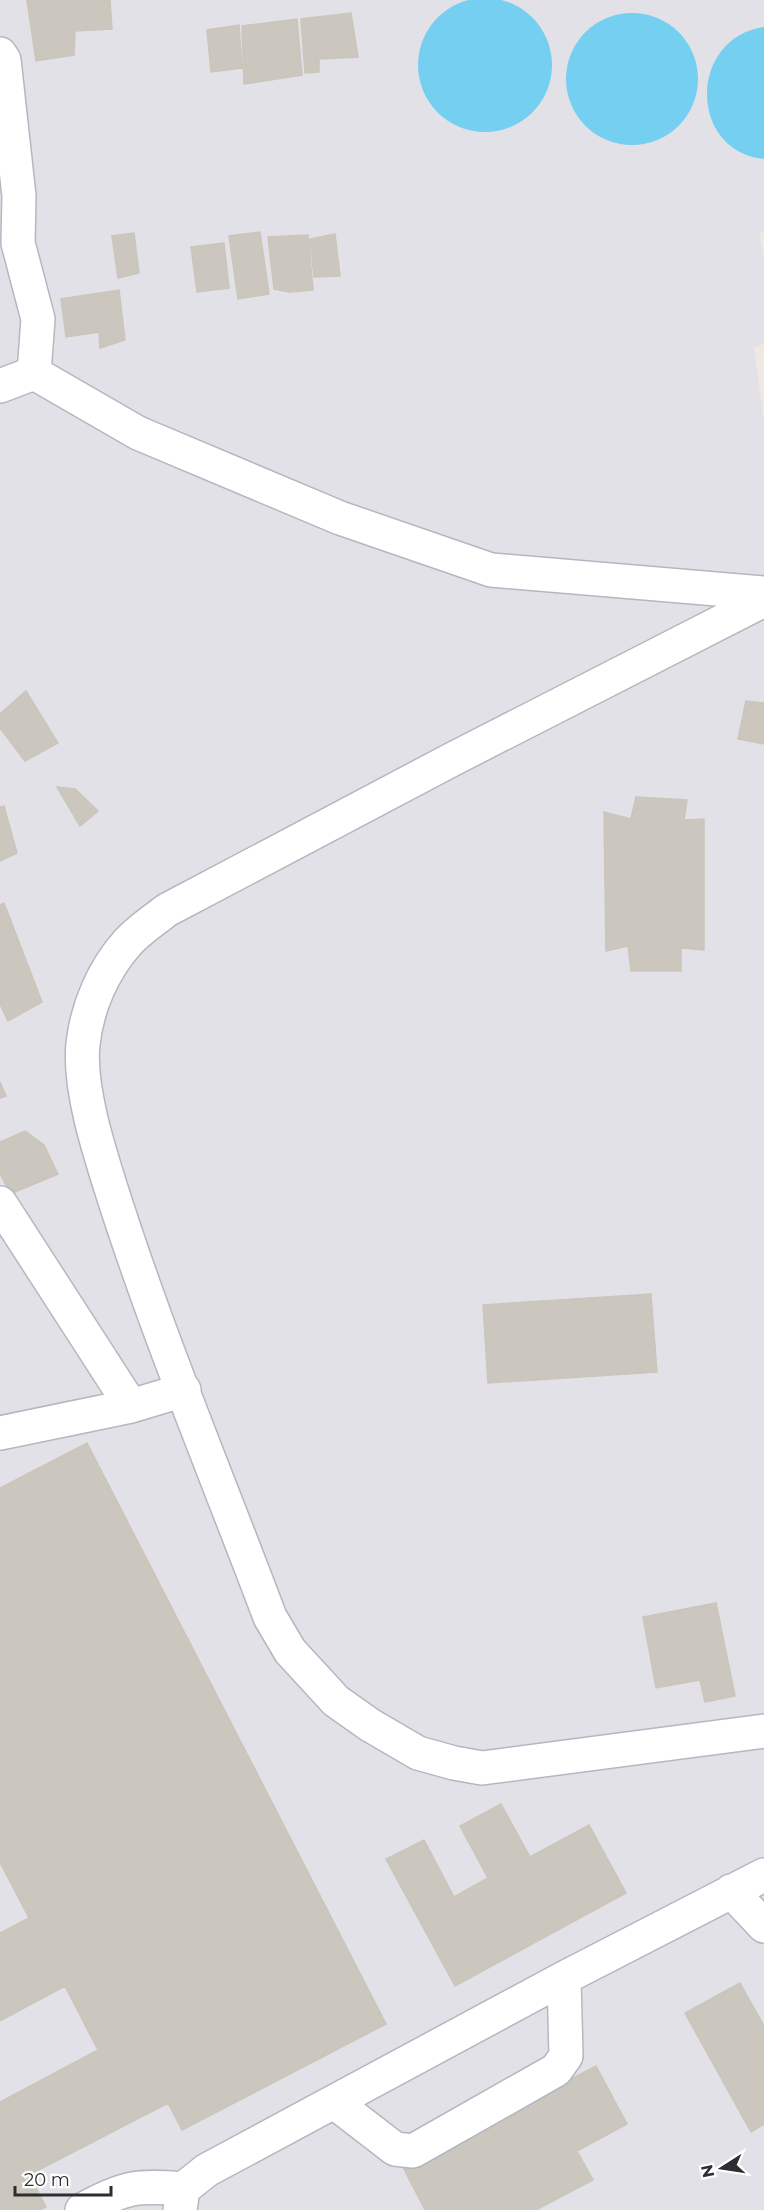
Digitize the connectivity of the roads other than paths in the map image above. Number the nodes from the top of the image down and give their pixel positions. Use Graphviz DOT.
graph roads {
  1 [pos="0,54"];
  2 [pos="34,373"];
  3 [pos="0,386"];
  4 [pos="764,593"];
  5 [pos="764,600"];
  6 [pos="0,1203"];
  7 [pos="184,1390"];
  8 [pos="131,1406"];
  9 [pos="0,1433"];
  10 [pos="764,1731"];
  11 [pos="764,1875"];
  12 [pos="731,1891"];
  13 [pos="764,1926"];
  14 [pos="564,1978"];
  15 [pos="334,2102"];
  16 [pos="182,2200"];
  17 [pos="82,2210"];
  1 -- 2 [label="lane"];
  2 -- 3 [label="lane"];
  2 -- 4 [label="lane"];
  5 -- 7 [label="lane"];
  6 -- 8 [label="lane"];
  7 -- 8 [label="lane"];
  7 -- 10 [label="lane"];
  8 -- 9 [label="lane"];
  11 -- 12 [label="lane"];
  12 -- 13 [label="lane"];
  12 -- 14 [label="lane"];
  14 -- 15 [label="lane"];
  14 -- 15 [label="lane"];
  15 -- 16 [label="lane"];
  16 -- 17 [label="lane"];
}
